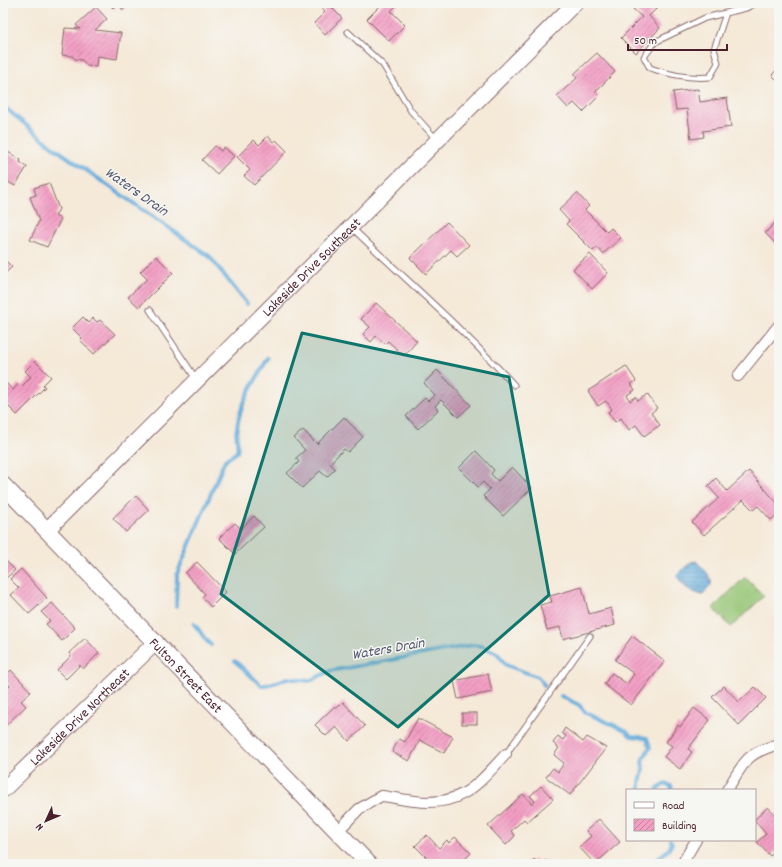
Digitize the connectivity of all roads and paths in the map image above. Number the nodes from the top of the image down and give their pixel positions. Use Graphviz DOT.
graph roads {
  1 [pos="575,3"];
  2 [pos="756,3"];
  3 [pos="726,13"];
  4 [pos="348,32"];
  5 [pos="437,140"];
  6 [pos="351,226"];
  7 [pos="150,310"];
  8 [pos="779,324"];
  9 [pos="738,376"];
  10 [pos="197,380"];
  11 [pos="514,385"];
  12 [pos="3,485"];
  13 [pos="47,530"];
  14 [pos="590,636"];
  15 [pos="156,642"];
  16 [pos="779,744"];
  17 [pos="506,754"];
  18 [pos="728,789"];
  19 [pos="3,790"];
  20 [pos="338,831"];
  21 [pos="695,841"];
  22 [pos="369,864"];
  23 [pos="682,864"];
  1 -- 5 [label="street, Lakeside Drive Southeast"];
  2 -- 3 [label="lane"];
  3 -- 3 [label="lane"];
  4 -- 5 [label="lane"];
  5 -- 6 [label="street, Lakeside Drive Southeast"];
  6 -- 10 [label="street, Lakeside Drive Southeast"];
  6 -- 11 [label="lane"];
  7 -- 10 [label="lane"];
  8 -- 9 [label="street"];
  10 -- 13 [label="street, Lakeside Drive Southeast"];
  12 -- 13 [label="main road, Fulton Street East"];
  13 -- 15 [label="main road, Fulton Street East"];
  14 -- 17 [label="lane"];
  15 -- 19 [label="street, Lakeside Drive Northeast"];
  15 -- 20 [label="main road, Fulton Street East"];
  16 -- 18 [label="street"];
  17 -- 20 [label="street"];
  20 -- 22 [label="main road, Fulton Street East"];
  21 -- 23 [label="street"];
}
